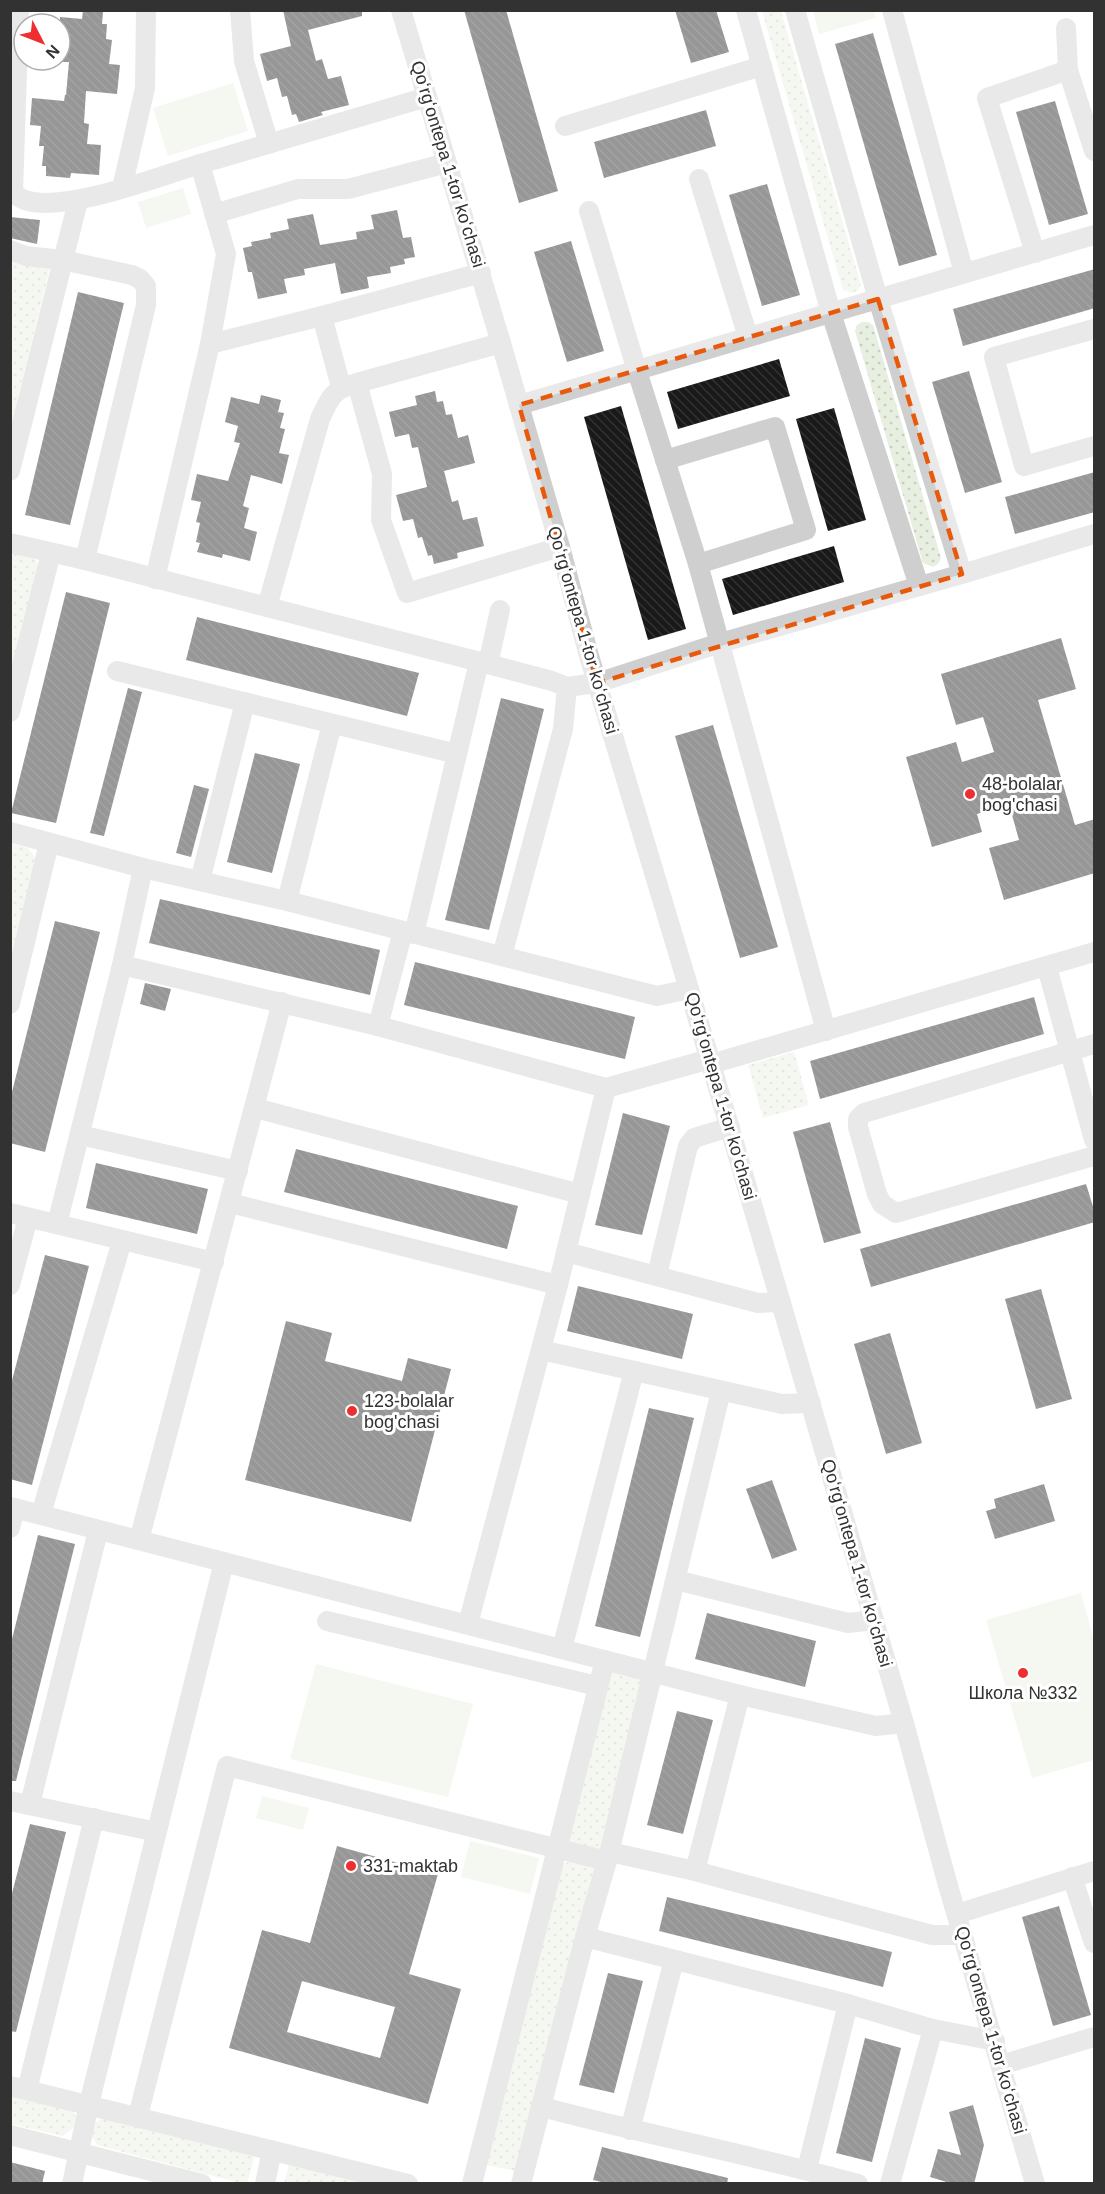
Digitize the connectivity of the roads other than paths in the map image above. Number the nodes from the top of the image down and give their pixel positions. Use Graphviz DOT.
graph roads {
  1 [pos="18,10"];
  2 [pos="146,10"];
  3 [pos="240,10"];
  4 [pos="402,10"];
  5 [pos="746,10"];
  6 [pos="795,10"];
  7 [pos="892,10"];
  8 [pos="1066,28"];
  9 [pos="762,66"];
  10 [pos="1068,70"];
  11 [pos="427,97"];
  12 [pos="566,126"];
  13 [pos="269,144"];
  14 [pos="1095,151"];
  15 [pos="447,163"];
  16 [pos="200,164"];
  17 [pos="699,179"];
  18 [pos="122,188"];
  19 [pos="78,201"];
  20 [pos="589,211"];
  21 [pos="214,214"];
  22 [pos="1095,235"];
  23 [pos="10,250"];
  24 [pos="1035,253"];
  25 [pos="62,260"];
  26 [pos="481,273"];
  27 [pos="964,273"];
  28 [pos="878,299"];
  29 [pos="831,313"];
  30 [pos="322,316"];
  31 [pos="1095,329"];
  32 [pos="748,337"];
  33 [pos="501,343"];
  34 [pos="210,344"];
  35 [pos="637,371"];
  36 [pos="349,385"];
  37 [pos="519,405"];
  38 [pos="1095,446"];
  39 [pos="665,460"];
  40 [pos="10,471"];
  41 [pos="1095,534"];
  42 [pos="10,543"];
  43 [pos="560,547"];
  44 [pos="51,553"];
  45 [pos="85,560"];
  46 [pos="698,564"];
  47 [pos="962,574"];
  48 [pos="155,579"];
  49 [pos="919,586"];
  50 [pos="267,607"];
  51 [pos="500,610"];
  52 [pos="720,643"];
  53 [pos="484,663"];
  54 [pos="117,670"];
  55 [pos="597,683"];
  56 [pos="567,687"];
  57 [pos="245,702"];
  58 [pos="10,712"];
  59 [pos="332,724"];
  60 [pos="457,754"];
  61 [pos="10,832"];
  62 [pos="49,843"];
  63 [pos="143,868"];
  64 [pos="200,881"];
  65 [pos="287,901"];
  66 [pos="409,932"];
  67 [pos="1095,952"];
  68 [pos="502,956"];
  69 [pos="122,965"];
  70 [pos="1047,967"];
  71 [pos="689,989"];
  72 [pos="282,1002"];
  73 [pos="10,1004"];
  74 [pos="378,1026"];
  75 [pos="826,1030"];
  76 [pos="1095,1044"];
  77 [pos="1071,1051"];
  78 [pos="710,1061"];
  79 [pos="606,1088"];
  80 [pos="255,1108"];
  81 [pos="730,1127"];
  82 [pos="80,1135"];
  83 [pos="1095,1140"];
  84 [pos="1095,1156"];
  85 [pos="238,1171"];
  86 [pos="580,1194"];
  87 [pos="230,1203"];
  88 [pos="19,1216"];
  89 [pos="57,1224"];
  90 [pos="122,1240"];
  91 [pos="566,1252"];
  92 [pos="214,1262"];
  93 [pos="657,1275"];
  94 [pos="10,1284"];
  95 [pos="558,1285"];
  96 [pos="781,1302"];
  97 [pos="541,1350"];
  98 [pos="634,1371"];
  99 [pos="721,1391"];
  100 [pos="811,1403"];
  101 [pos="13,1507"];
  102 [pos="41,1514"];
  103 [pos="10,1528"];
  104 [pos="98,1530"];
  105 [pos="139,1540"];
  106 [pos="224,1563"];
  107 [pos="676,1580"];
  108 [pos="874,1620"];
  109 [pos="327,1621"];
  110 [pos="468,1624"];
  111 [pos="562,1649"];
  112 [pos="604,1660"];
  113 [pos="654,1672"];
  114 [pos="597,1686"];
  115 [pos="740,1695"];
  116 [pos="904,1723"];
  117 [pos="10,1801"];
  118 [pos="30,1804"];
  119 [pos="94,1818"];
  120 [pos="157,1832"];
  121 [pos="558,1848"];
  122 [pos="609,1857"];
  123 [pos="695,1871"];
  124 [pos="1095,1871"];
  125 [pos="1072,1877"];
  126 [pos="957,1914"];
  127 [pos="963,1935"];
  128 [pos="585,1937"];
  129 [pos="1095,1943"];
  130 [pos="674,1960"];
  131 [pos="848,2004"];
  132 [pos="933,2028"];
  133 [pos="1095,2037"];
  134 [pos="995,2041"];
  135 [pos="1001,2065"];
  136 [pos="19,2088"];
  137 [pos="89,2104"];
  138 [pos="542,2107"];
  139 [pos="138,2116"];
  140 [pos="630,2130"];
  141 [pos="10,2135"];
  142 [pos="273,2150"];
  143 [pos="79,2152"];
  144 [pos="807,2169"];
  145 [pos="176,2181"];
  146 [pos="72,2184"];
  147 [pos="202,2184"];
  148 [pos="264,2184"];
  149 [pos="408,2184"];
  150 [pos="472,2184"];
  151 [pos="521,2184"];
  152 [pos="858,2184"];
  153 [pos="890,2184"];
  154 [pos="1035,2184"];
  1 -- 19 [label="street"];
  2 -- 18 [label="street"];
  3 -- 13 [label="street"];
  4 -- 11 [label="street, Qoʻrgʻontepa 1-tor koʻchasi"];
  5 -- 9 [label="street"];
  6 -- 28 [label="street"];
  7 -- 27 [label="street"];
  8 -- 10 [label="street"];
  9 -- 12 [label="street"];
  9 -- 29 [label="street"];
  10 -- 14 [label="street"];
  10 -- 24 [label="street"];
  11 -- 13 [label="street"];
  11 -- 15 [label="street, Qoʻrgʻontepa 1-tor koʻchasi"];
  13 -- 16 [label="street"];
  15 -- 21 [label="street"];
  15 -- 26 [label="street, Qoʻrgʻontepa 1-tor koʻchasi"];
  16 -- 18 [label="street"];
  16 -- 21 [label="street"];
  17 -- 32 [label="street"];
  18 -- 19 [label="street"];
  19 -- 25 [label="street"];
  20 -- 35 [label="street"];
  21 -- 34 [label="street"];
  22 -- 24 [label="street"];
  23 -- 25 [label="street"];
  24 -- 27 [label="street"];
  25 -- 40 [label="street"];
  25 -- 45 [label="street"];
  26 -- 30 [label="street"];
  26 -- 33 [label="street, Qoʻrgʻontepa 1-tor koʻchasi"];
  27 -- 28 [label="street"];
  28 -- 29 [label="street"];
  28 -- 47 [label="street"];
  29 -- 32 [label="street"];
  29 -- 49 [label="street"];
  30 -- 34 [label="street"];
  30 -- 36 [label="street"];
  31 -- 38 [label="street"];
  32 -- 35 [label="street"];
  33 -- 36 [label="street"];
  33 -- 37 [label="street, Qoʻrgʻontepa 1-tor koʻchasi"];
  34 -- 48 [label="street"];
  35 -- 37 [label="street"];
  35 -- 39 [label="street"];
  36 -- 43 [label="street"];
  36 -- 50 [label="street"];
  37 -- 43 [label="street, Qoʻrgʻontepa 1-tor koʻchasi"];
  39 -- 46 [label="street"];
  39 -- 46 [label="street"];
  41 -- 47 [label="street"];
  42 -- 44 [label="street"];
  43 -- 55 [label="street, Qoʻrgʻontepa 1-tor koʻchasi"];
  44 -- 45 [label="street"];
  44 -- 58 [label="street"];
  45 -- 48 [label="street"];
  46 -- 52 [label="street"];
  47 -- 49 [label="street"];
  48 -- 50 [label="street"];
  49 -- 52 [label="street"];
  50 -- 53 [label="street"];
  51 -- 53 [label="street"];
  52 -- 55 [label="street"];
  52 -- 75 [label="street"];
  53 -- 56 [label="street"];
  53 -- 60 [label="street"];
  54 -- 57 [label="street"];
  55 -- 56 [label="street"];
  55 -- 71 [label="street, Qoʻrgʻontepa 1-tor koʻchasi"];
  56 -- 68 [label="street"];
  57 -- 59 [label="street"];
  57 -- 64 [label="street"];
  59 -- 60 [label="street"];
  59 -- 65 [label="street"];
  60 -- 66 [label="street"];
  61 -- 62 [label="street"];
  62 -- 63 [label="street"];
  62 -- 73 [label="street"];
  63 -- 64 [label="street"];
  63 -- 69 [label="street"];
  64 -- 65 [label="street"];
  65 -- 66 [label="street"];
  66 -- 68 [label="street"];
  66 -- 74 [label="street"];
  67 -- 70 [label="street"];
  68 -- 71 [label="street"];
  69 -- 72 [label="street"];
  69 -- 82 [label="street"];
  70 -- 75 [label="street"];
  70 -- 77 [label="street"];
  71 -- 78 [label="street, Qoʻrgʻontepa 1-tor koʻchasi"];
  72 -- 74 [label="street"];
  72 -- 80 [label="street"];
  74 -- 79 [label="street"];
  75 -- 78 [label="street"];
  76 -- 77 [label="street"];
  77 -- 83 [label="street"];
  77 -- 84 [label="street"];
  78 -- 79 [label="street"];
  78 -- 81 [label="street, Qoʻrgʻontepa 1-tor koʻchasi"];
  79 -- 86 [label="street"];
  80 -- 85 [label="street"];
  80 -- 86 [label="street"];
  81 -- 93 [label="street"];
  81 -- 96 [label="street, Qoʻrgʻontepa 1-tor koʻchasi"];
  82 -- 85 [label="street"];
  82 -- 89 [label="street"];
  85 -- 87 [label="street"];
  86 -- 91 [label="street"];
  87 -- 92 [label="street"];
  87 -- 95 [label="street"];
  88 -- 89 [label="street"];
  88 -- 94 [label="street"];
  89 -- 90 [label="street"];
  90 -- 92 [label="street"];
  90 -- 102 [label="street"];
  91 -- 93 [label="street"];
  91 -- 95 [label="street"];
  92 -- 105 [label="street"];
  93 -- 96 [label="street"];
  95 -- 97 [label="street"];
  96 -- 100 [label="street, Qoʻrgʻontepa 1-tor koʻchasi"];
  97 -- 98 [label="street"];
  97 -- 110 [label="street"];
  98 -- 99 [label="street"];
  98 -- 111 [label="street"];
  99 -- 100 [label="street"];
  99 -- 107 [label="street"];
  100 -- 108 [label="street, Qoʻrgʻontepa 1-tor koʻchasi"];
  101 -- 102 [label="street"];
  101 -- 103 [label="street"];
  102 -- 104 [label="street"];
  104 -- 105 [label="street"];
  104 -- 118 [label="street"];
  105 -- 106 [label="street"];
  106 -- 110 [label="street"];
  106 -- 120 [label="street"];
  107 -- 108 [label="street"];
  107 -- 113 [label="street"];
  108 -- 116 [label="street, Qoʻrgʻontepa 1-tor koʻchasi"];
  109 -- 114 [label="street"];
  110 -- 111 [label="street"];
  111 -- 112 [label="street"];
  112 -- 113 [label="street"];
  112 -- 114 [label="street"];
  113 -- 115 [label="street"];
  113 -- 122 [label="street"];
  114 -- 121 [label="street"];
  115 -- 116 [label="street"];
  115 -- 123 [label="street"];
  116 -- 126 [label="street, Qoʻrgʻontepa 1-tor koʻchasi"];
  117 -- 118 [label="street"];
  118 -- 119 [label="street"];
  119 -- 120 [label="street"];
  119 -- 136 [label="street"];
  120 -- 137 [label="street"];
  121 -- 122 [label="street"];
  121 -- 139 [label="street"];
  121 -- 150 [label="street"];
  122 -- 123 [label="street"];
  122 -- 128 [label="street"];
  123 -- 127 [label="street"];
  124 -- 125 [label="street"];
  125 -- 126 [label="street"];
  125 -- 129 [label="street"];
  126 -- 127 [label="street, Qoʻrgʻontepa 1-tor koʻchasi"];
  127 -- 134 [label="street, Qoʻrgʻontepa 1-tor koʻchasi"];
  128 -- 130 [label="street"];
  128 -- 138 [label="street"];
  130 -- 131 [label="street"];
  130 -- 140 [label="street"];
  131 -- 132 [label="street"];
  131 -- 144 [label="street"];
  132 -- 134 [label="street"];
  132 -- 153 [label="street"];
  133 -- 135 [label="street"];
  134 -- 135 [label="street, Qoʻrgʻontepa 1-tor koʻchasi"];
  135 -- 154 [label="street, Qoʻrgʻontepa 1-tor koʻchasi"];
  136 -- 137 [label="street"];
  137 -- 139 [label="street"];
  137 -- 143 [label="street"];
  138 -- 140 [label="street"];
  138 -- 151 [label="street"];
  139 -- 142 [label="street"];
  140 -- 144 [label="street"];
  141 -- 143 [label="street"];
  142 -- 148 [label="street"];
  142 -- 149 [label="street"];
  143 -- 145 [label="street"];
  143 -- 146 [label="street"];
  144 -- 152 [label="street"];
  145 -- 147 [label="street"];
}
